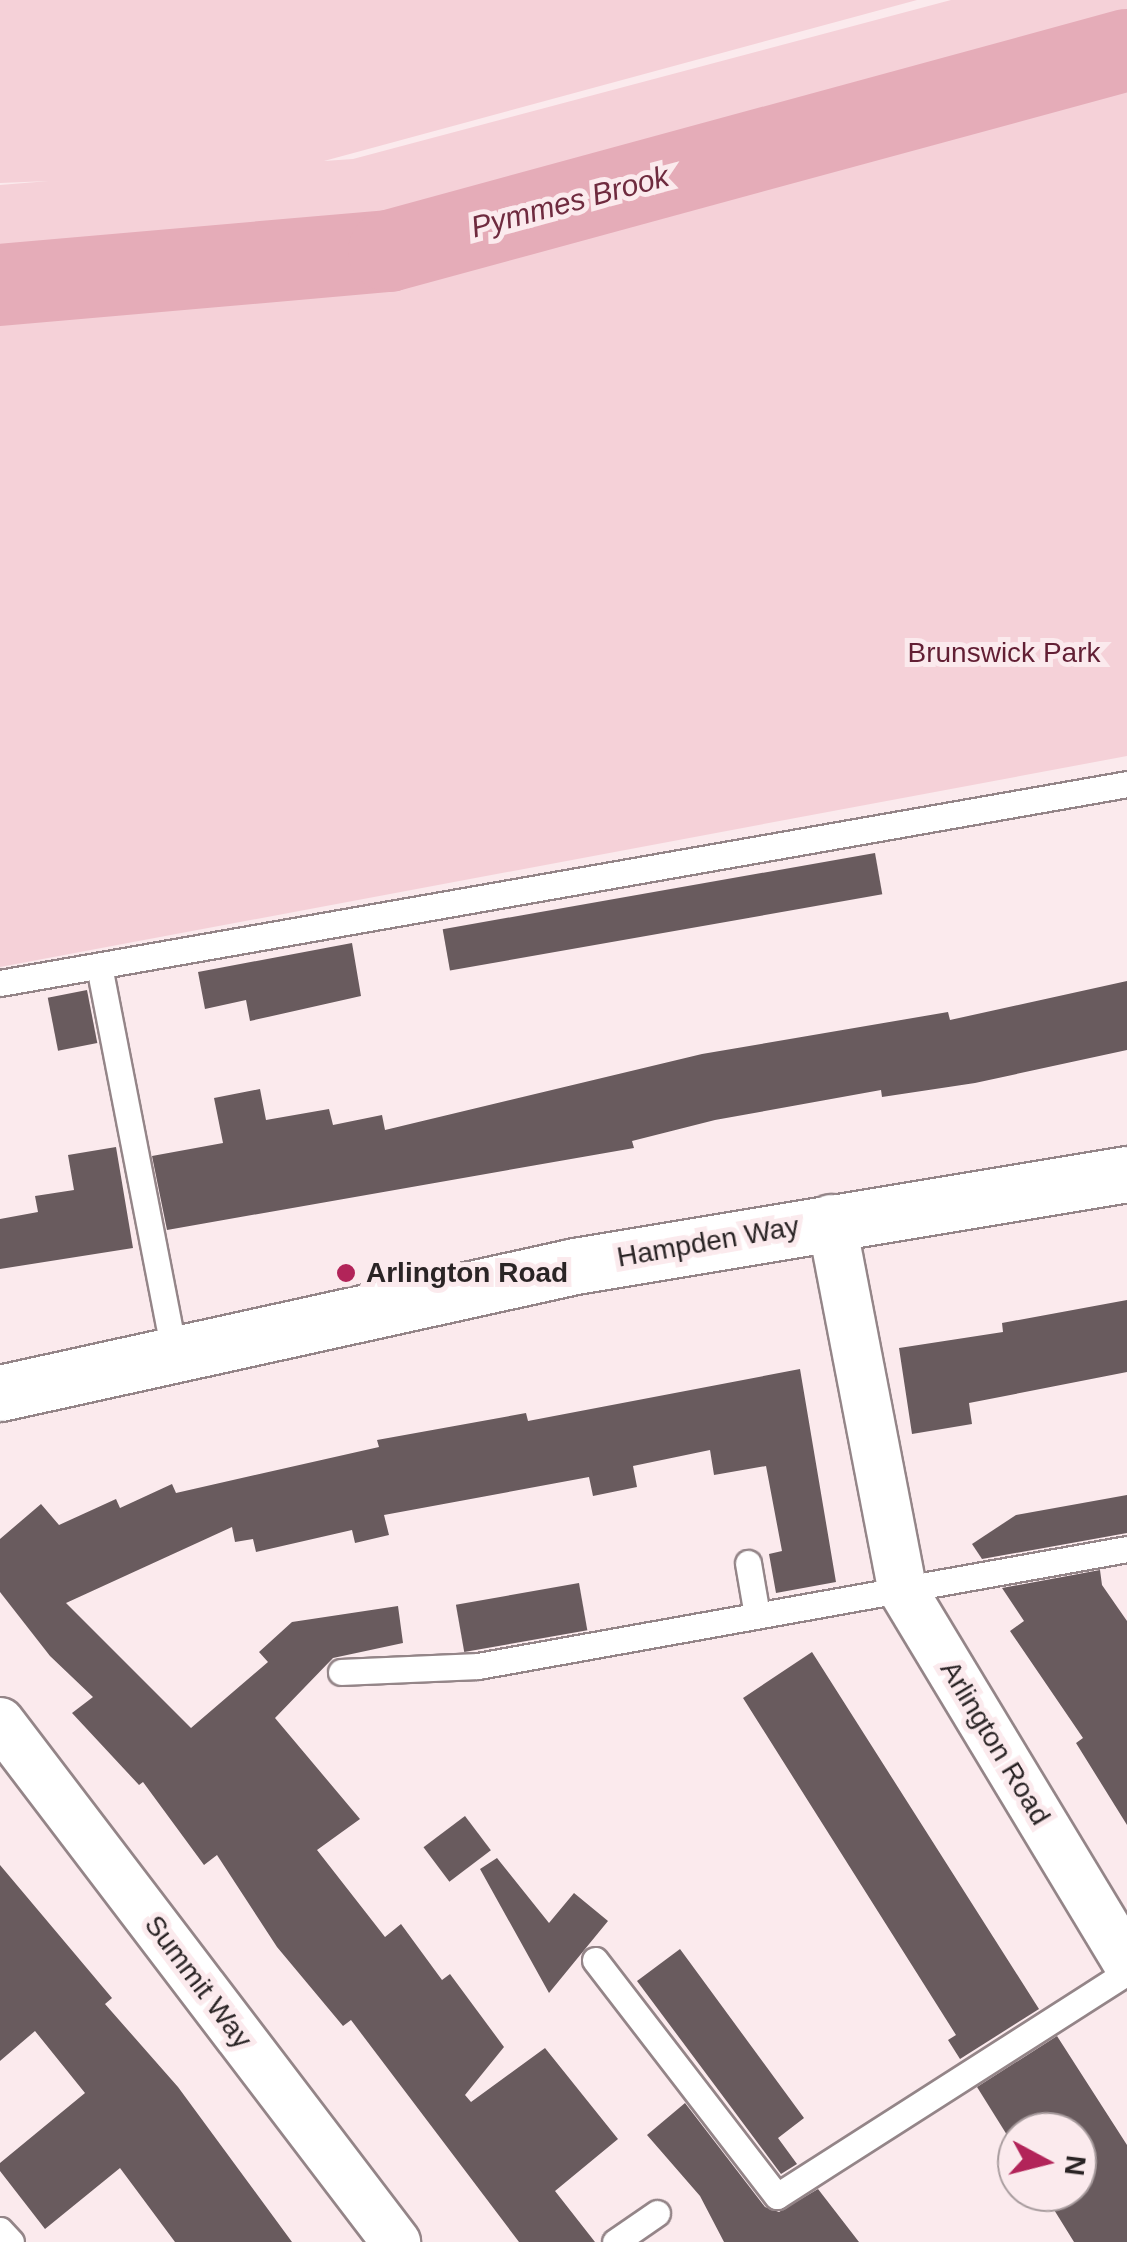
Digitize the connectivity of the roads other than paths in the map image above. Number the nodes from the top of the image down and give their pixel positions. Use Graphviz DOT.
graph roads {
  1 [pos="1127,784"];
  2 [pos="99,966"];
  3 [pos="0,983"];
  4 [pos="1127,1174"];
  5 [pos="831,1219"];
  6 [pos="175,1358"];
  7 [pos="0,1393"];
  8 [pos="1127,1550"];
  9 [pos="748,1563"];
  10 [pos="902,1589"];
  11 [pos="757,1615"];
  12 [pos="341,1672"];
  13 [pos="0,1722"];
  14 [pos="595,1960"];
  15 [pos="1127,1962"];
  16 [pos="1127,1972"];
  17 [pos="656,2213"];
  18 [pos="0,2230"];
  19 [pos="11,2242"];
  20 [pos="396,2242"];
  21 [pos="615,2242"];
  1 -- 2 [label="lane"];
  2 -- 3 [label="lane"];
  2 -- 6 [label="lane"];
  4 -- 5 [label="street, Hampden Way"];
  5 -- 6 [label="street, Hampden Way"];
  5 -- 10 [label="street, Arlington Road"];
  6 -- 7 [label="street, Hampden Way"];
  8 -- 10 [label="lane"];
  9 -- 11 [label="lane"];
  10 -- 11 [label="lane"];
  10 -- 15 [label="street, Arlington Road"];
  11 -- 12 [label="lane"];
  13 -- 20 [label="street, Summit Way"];
  14 -- 16 [label="lane"];
  17 -- 21 [label="lane"];
  18 -- 19 [label="lane"];
}
